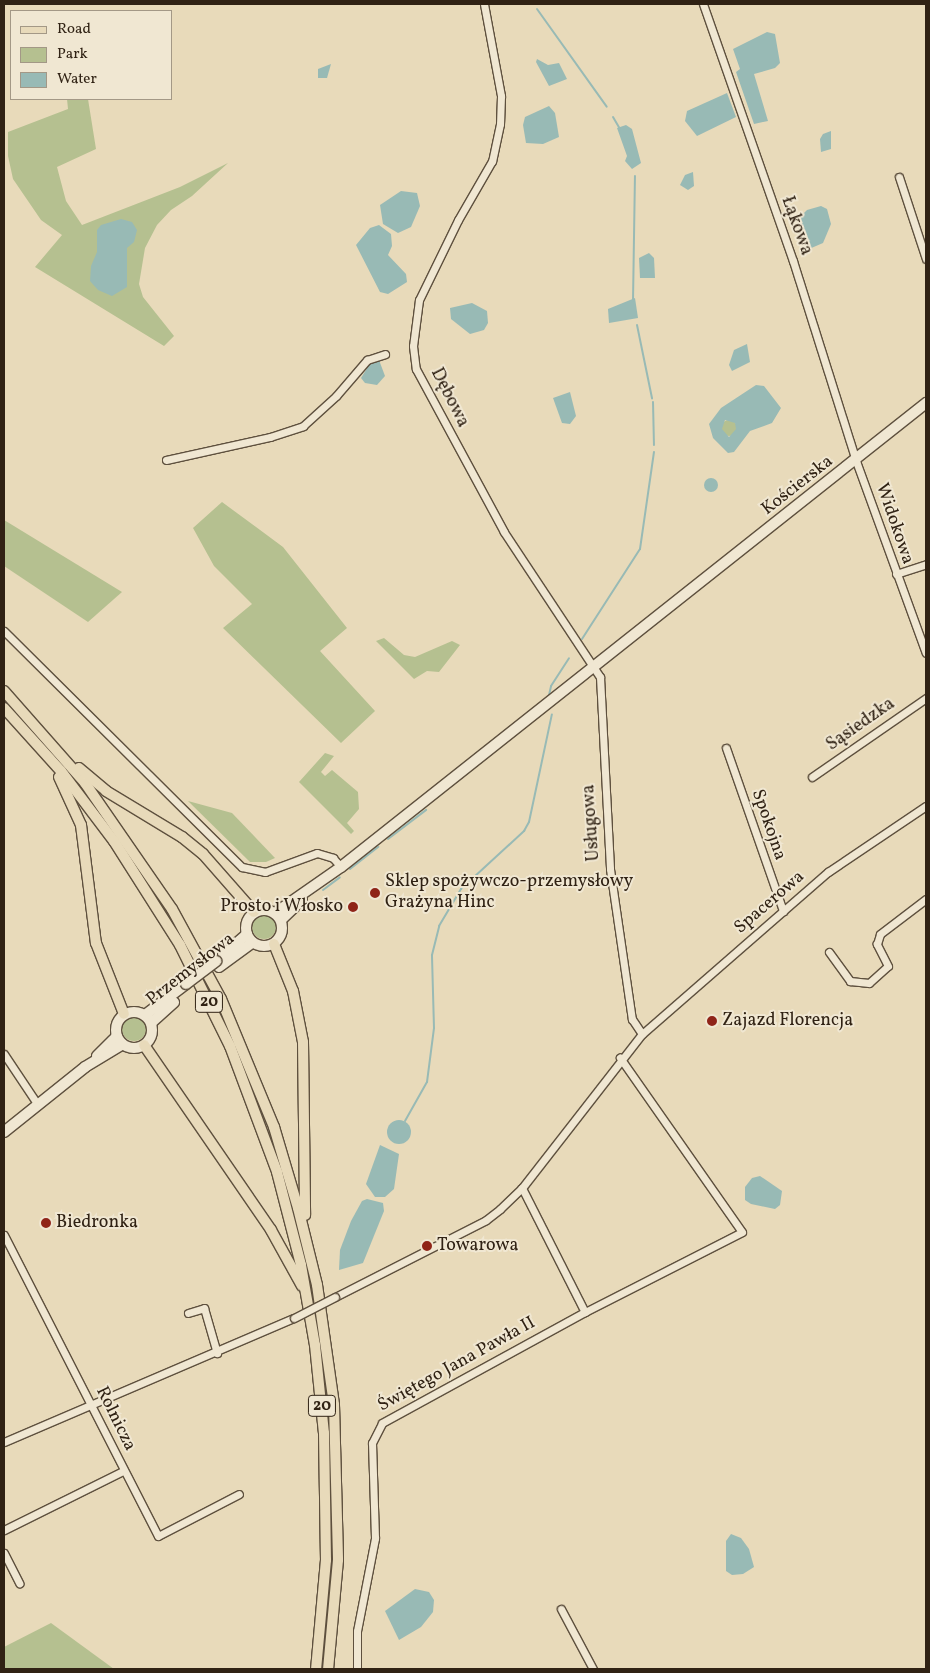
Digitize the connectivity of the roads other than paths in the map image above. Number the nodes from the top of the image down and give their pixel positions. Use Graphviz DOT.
graph roads {
  1 [pos="484,4"];
  2 [pos="703,4"];
  3 [pos="899,177"];
  4 [pos="926,259"];
  5 [pos="385,354"];
  6 [pos="926,403"];
  7 [pos="166,460"];
  8 [pos="856,461"];
  9 [pos="926,564"];
  10 [pos="896,574"];
  11 [pos="4,631"];
  12 [pos="926,653"];
  13 [pos="593,669"];
  14 [pos="4,691"];
  15 [pos="926,698"];
  16 [pos="4,708"];
  17 [pos="49,740"];
  18 [pos="726,748"];
  19 [pos="42,750"];
  20 [pos="812,777"];
  21 [pos="926,806"];
  22 [pos="341,867"];
  23 [pos="926,899"];
  24 [pos="783,911"];
  25 [pos="254,912"];
  26 [pos="278,917"];
  27 [pos="250,938"];
  28 [pos="274,944"];
  29 [pos="829,952"];
  30 [pos="124,1014"];
  31 [pos="148,1019"];
  32 [pos="642,1034"];
  33 [pos="116,1036"];
  34 [pos="123,1044"];
  35 [pos="144,1045"];
  36 [pos="4,1054"];
  37 [pos="620,1058"];
  38 [pos="85,1068"];
  39 [pos="38,1105"];
  40 [pos="4,1132"];
  41 [pos="522,1188"];
  42 [pos="304,1230"];
  43 [pos="4,1234"];
  44 [pos="304,1288"];
  45 [pos="585,1312"];
  46 [pos="188,1314"];
  47 [pos="216,1352"];
  48 [pos="91,1406"];
  49 [pos="4,1442"];
  50 [pos="123,1470"];
  51 [pos="239,1494"];
  52 [pos="4,1530"];
  53 [pos="4,1553"];
  54 [pos="19,1583"];
  55 [pos="561,1608"];
  56 [pos="316,1669"];
  57 [pos="328,1669"];
  58 [pos="357,1669"];
  59 [pos="592,1669"];
  1 -- 13 [label="street, Dębowa"];
  2 -- 8 [label="street, Łąkowa"];
  3 -- 4 [label="street"];
  5 -- 7 [label="street"];
  6 -- 8 [label="main road, Kościerska"];
  8 -- 10 [label="street, Widokowa"];
  8 -- 13 [label="main road, Kościerska"];
  9 -- 10 [label="street"];
  10 -- 12 [label="street, Widokowa"];
  11 -- 22 [label="street"];
  13 -- 22 [label="main road, Kościerska"];
  13 -- 32 [label="street, Usługowa"];
  14 -- 17 [label="main road, 20"];
  15 -- 20 [label="street, Sąsiedzka"];
  16 -- 19 [label="main road, 20"];
  17 -- 25 [label="main road"];
  17 -- 42 [label="main road, 20"];
  18 -- 24 [label="street, Spokojna"];
  19 -- 30 [label="main road"];
  19 -- 44 [label="main road, 20"];
  21 -- 24 [label="street, Spacerowa"];
  22 -- 26 [label="main road"];
  23 -- 29 [label="street"];
  24 -- 32 [label="street, Spacerowa"];
  25 -- 26 [label="main road"];
  25 -- 27 [label="main road"];
  26 -- 28 [label="main road"];
  27 -- 28 [label="main road"];
  27 -- 31 [label="main road, Przemysłowa"];
  28 -- 42 [label="main road"];
  30 -- 31 [label="main road"];
  30 -- 33 [label="main road"];
  31 -- 35 [label="main road"];
  32 -- 37 [label="street"];
  33 -- 34 [label="main road"];
  33 -- 38 [label="main road"];
  34 -- 35 [label="main road"];
  34 -- 38 [label="main road"];
  35 -- 44 [label="main road"];
  36 -- 39 [label="street"];
  37 -- 41 [label="street"];
  37 -- 45 [label="street, Świętego Jana Pawła II"];
  38 -- 39 [label="main road"];
  39 -- 40 [label="main road"];
  41 -- 45 [label="street"];
  41 -- 47 [label="street, bridge"];
  42 -- 57 [label="main road, 20"];
  43 -- 48 [label="street, Rolnicza"];
  44 -- 56 [label="main road, 20"];
  45 -- 58 [label="street, Świętego Jana Pawła II"];
  46 -- 47 [label="street"];
  47 -- 48 [label="street"];
  48 -- 49 [label="street"];
  48 -- 50 [label="street, Rolnicza"];
  50 -- 51 [label="street, Rolnicza"];
  50 -- 52 [label="street"];
  53 -- 54 [label="street"];
  55 -- 59 [label="street"];
}
